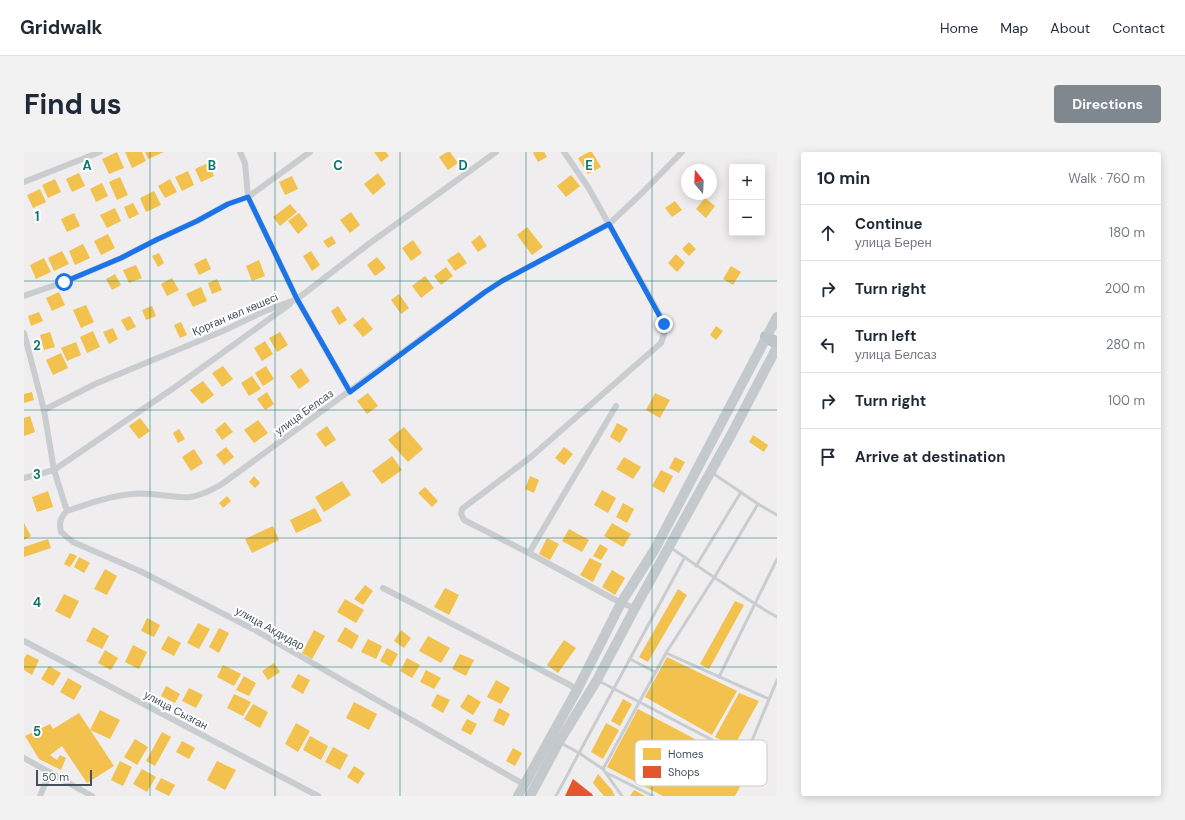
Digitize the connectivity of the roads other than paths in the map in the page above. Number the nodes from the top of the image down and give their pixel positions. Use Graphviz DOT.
graph roads {
  1 [pos="100,152"];
  2 [pos="240,152"];
  3 [pos="310,152"];
  4 [pos="496,152"];
  5 [pos="564,152"];
  6 [pos="682,152"];
  7 [pos="24,182"];
  8 [pos="248,197"];
  9 [pos="609,224"];
  10 [pos="24,296"];
  11 [pos="297,299"];
  12 [pos="777,317"];
  13 [pos="24,333"];
  14 [pos="766,337"];
  15 [pos="777,342"];
  16 [pos="777,347"];
  17 [pos="350,392"];
  18 [pos="616,406"];
  19 [pos="44,410"];
  20 [pos="54,470"];
  21 [pos="710,472"];
  22 [pos="24,478"];
  23 [pos="741,492"];
  24 [pos="758,504"];
  25 [pos="67,511"];
  26 [pos="777,515"];
  27 [pos="670,547"];
  28 [pos="529,552"];
  29 [pos="685,558"];
  30 [pos="777,559"];
  31 [pos="696,566"];
  32 [pos="714,578"];
  33 [pos="383,588"];
  34 [pos="621,603"];
  35 [pos="755,605"];
  36 [pos="635,608"];
  37 [pos="777,617"];
  38 [pos="24,641"];
  39 [pos="666,653"];
  40 [pos="630,660"];
  41 [pos="656,672"];
  42 [pos="719,676"];
  43 [pos="597,680"];
  44 [pos="777,680"];
  45 [pos="614,689"];
  46 [pos="577,690"];
  47 [pos="769,699"];
  48 [pos="639,701"];
  49 [pos="713,740"];
  50 [pos="752,740"];
  51 [pos="559,742"];
  52 [pos="579,753"];
  53 [pos="24,758"];
  54 [pos="604,770"];
  55 [pos="50,772"];
  56 [pos="524,785"];
  57 [pos="40,796"];
  58 [pos="92,796"];
  59 [pos="318,796"];
  60 [pos="518,796"];
  61 [pos="530,796"];
  62 [pos="556,796"];
  63 [pos="622,796"];
  64 [pos="653,796"];
  1 -- 7 [label="street"];
  2 -- 8 [label="street"];
  3 -- 8 [label="street"];
  4 -- 11 [label="street, Қорған көл көшесі"];
  5 -- 9 [label="street"];
  6 -- 9 [label="street, улица Белсаз"];
  8 -- 10 [label="street"];
  8 -- 11 [label="street"];
  9 -- 17 [label="street, улица Белсаз"];
  9 -- 28 [label="street"];
  11 -- 17 [label="street"];
  11 -- 19 [label="street, Қорған көл көшесі"];
  11 -- 20 [label="street"];
  12 -- 14 [label="main road"];
  13 -- 19 [label="street"];
  14 -- 15 [label="highway"];
  14 -- 34 [label="main road"];
  16 -- 21 [label="main road"];
  17 -- 25 [label="street, улица Белсаз"];
  18 -- 28 [label="street"];
  19 -- 20 [label="street"];
  20 -- 22 [label="street"];
  20 -- 25 [label="street"];
  21 -- 23 [label="lane"];
  21 -- 27 [label="main road"];
  23 -- 24 [label="lane"];
  23 -- 31 [label="lane"];
  24 -- 26 [label="lane"];
  24 -- 32 [label="lane"];
  25 -- 56 [label="street, улица Акдидар"];
  27 -- 29 [label="lane"];
  27 -- 36 [label="main road"];
  28 -- 34 [label="street"];
  29 -- 31 [label="lane"];
  29 -- 40 [label="lane"];
  30 -- 35 [label="lane"];
  31 -- 32 [label="lane"];
  32 -- 35 [label="lane"];
  32 -- 39 [label="lane"];
  33 -- 46 [label="street"];
  34 -- 36 [label="street"];
  34 -- 46 [label="main road"];
  35 -- 37 [label="lane"];
  35 -- 42 [label="lane"];
  36 -- 43 [label="main road"];
  38 -- 59 [label="street, улица Сызган"];
  39 -- 41 [label="lane"];
  39 -- 42 [label="lane"];
  40 -- 41 [label="lane"];
  40 -- 45 [label="lane"];
  41 -- 48 [label="lane"];
  42 -- 47 [label="lane"];
  43 -- 45 [label="lane"];
  43 -- 51 [label="main road"];
  44 -- 47 [label="lane"];
  45 -- 48 [label="lane"];
  45 -- 52 [label="lane"];
  46 -- 56 [label="main road"];
  47 -- 50 [label="lane"];
  48 -- 49 [label="lane"];
  48 -- 54 [label="lane"];
  51 -- 52 [label="lane"];
  51 -- 61 [label="main road"];
  52 -- 54 [label="lane"];
  52 -- 62 [label="lane"];
  53 -- 55 [label="street"];
  54 -- 63 [label="lane"];
  54 -- 64 [label="lane"];
  55 -- 57 [label="street"];
  55 -- 58 [label="street"];
  56 -- 60 [label="main road"];
}
